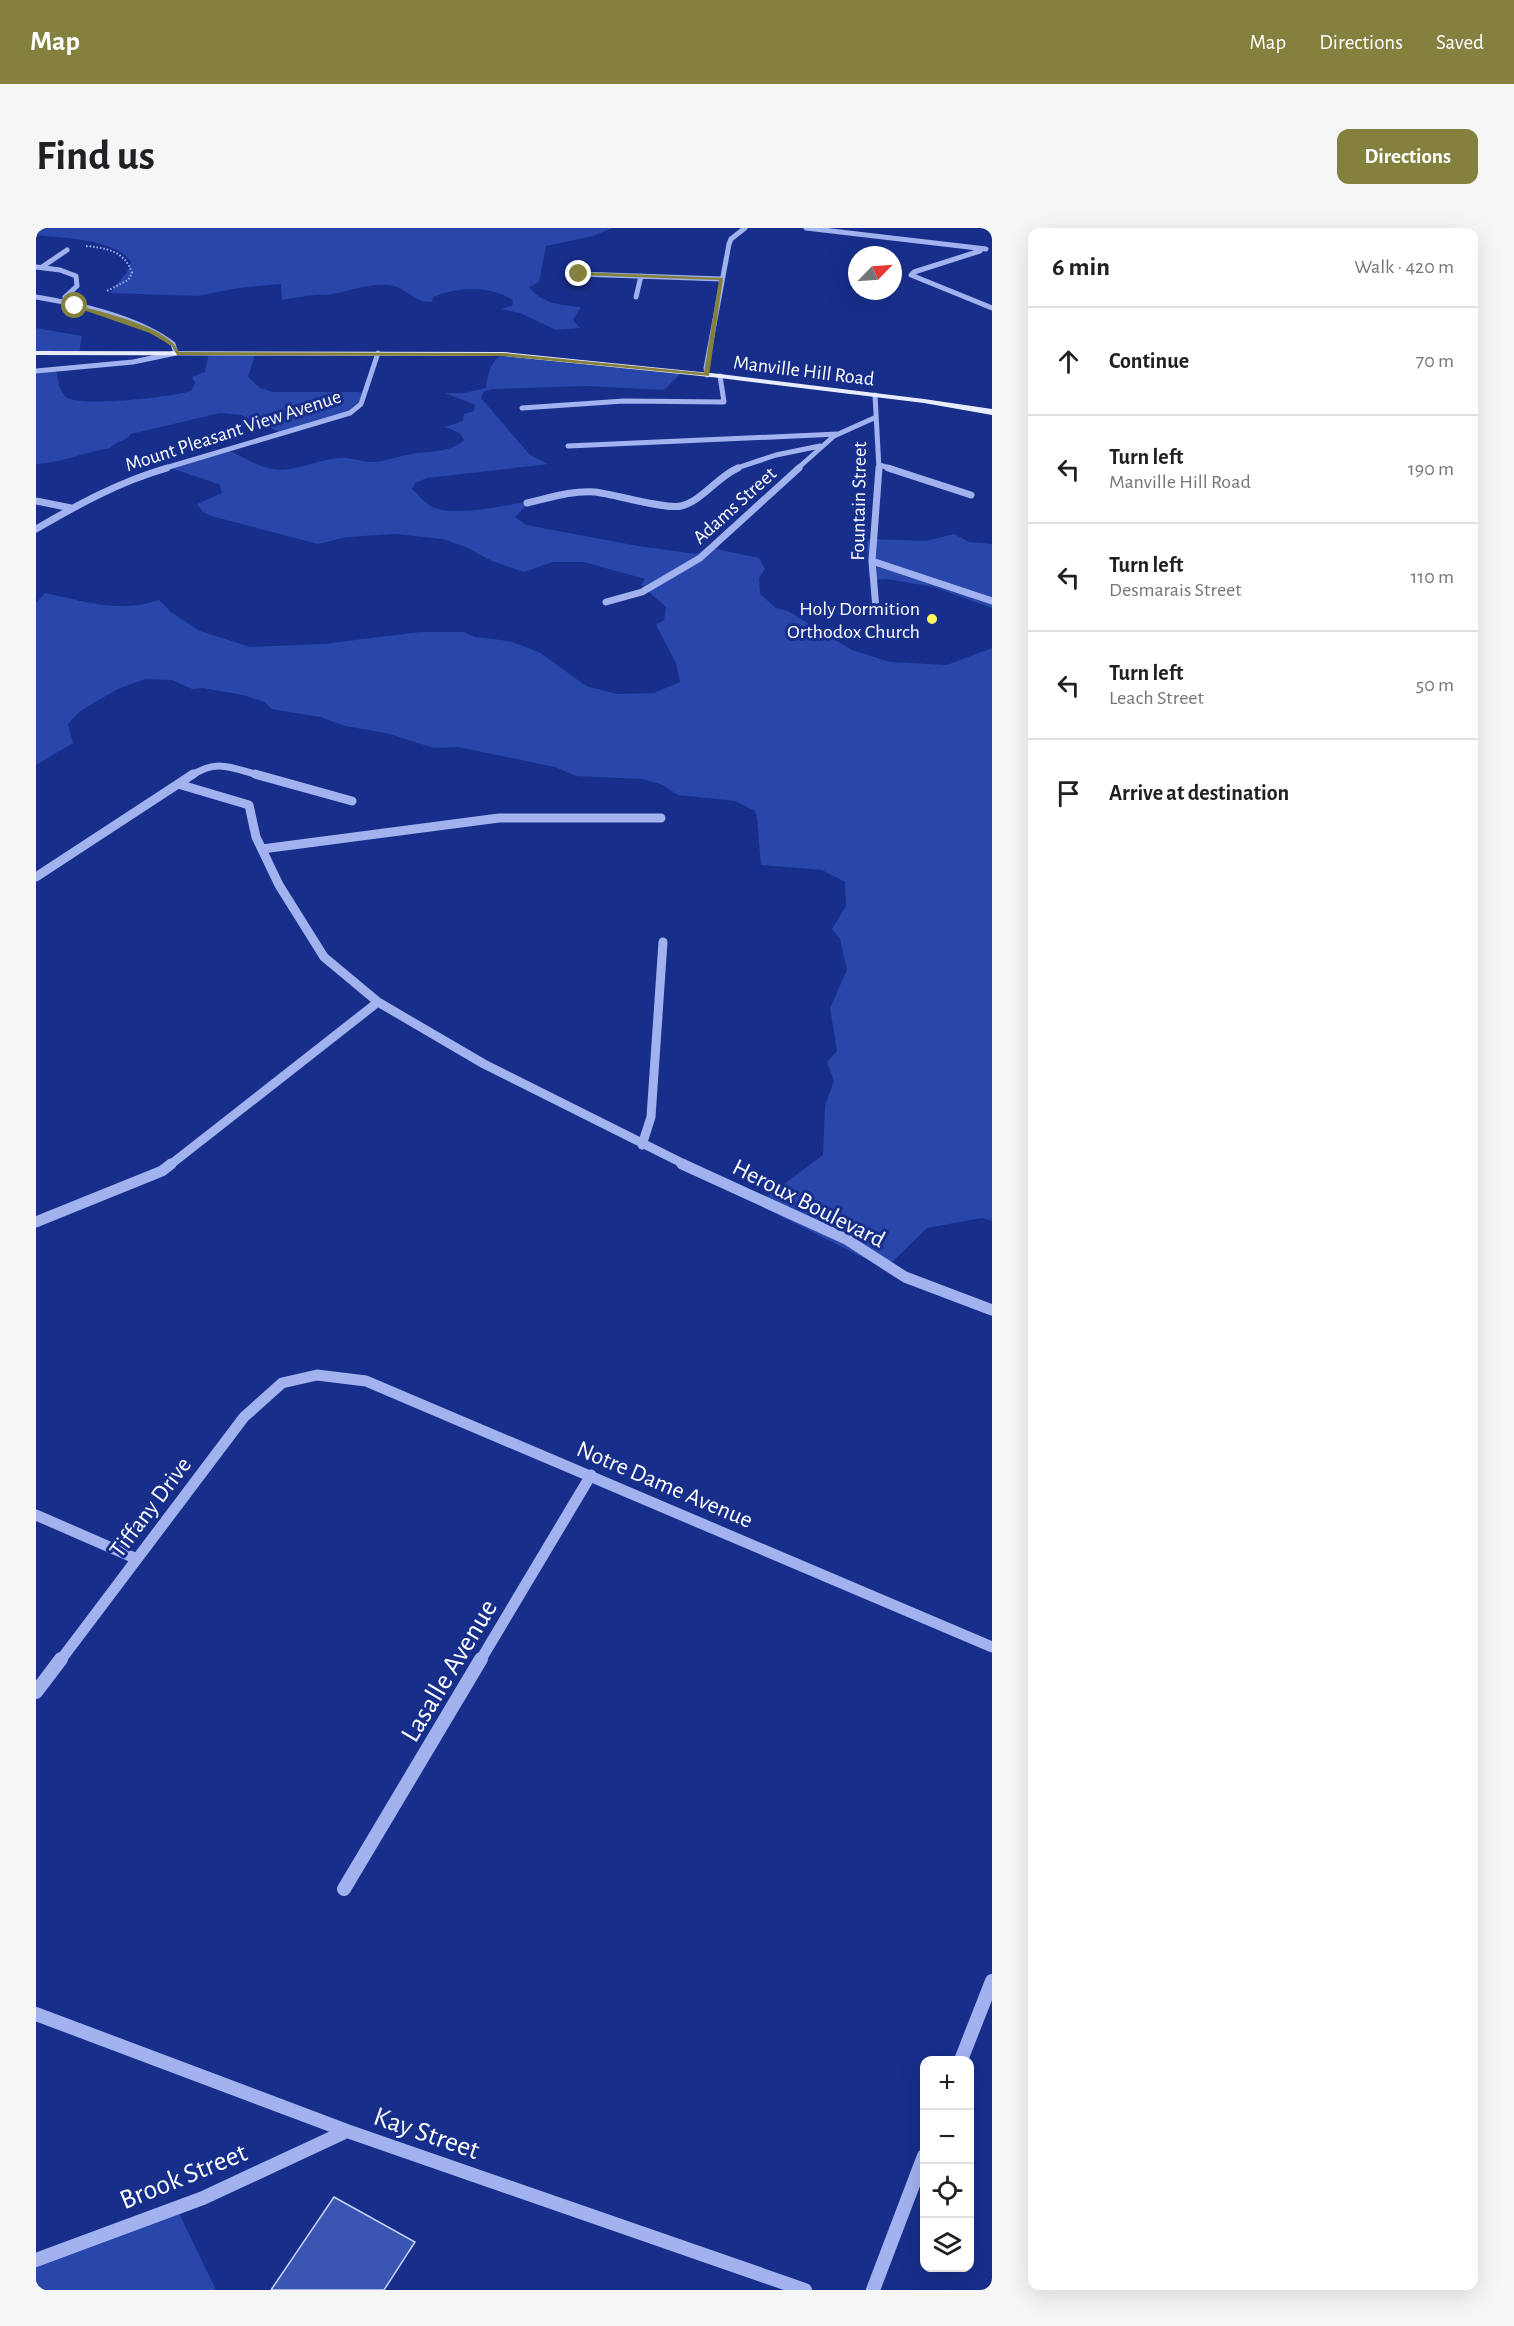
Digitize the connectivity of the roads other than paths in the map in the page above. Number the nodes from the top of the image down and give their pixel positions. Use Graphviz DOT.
graph roads {
  1 [pos="745,228"];
  2 [pos="806,228"];
  3 [pos="989,248"];
  4 [pos="67,250"];
  5 [pos="39,267"];
  6 [pos="579,274"];
  7 [pos="641,276"];
  8 [pos="721,279"];
  9 [pos="36,297"];
  10 [pos="636,297"];
  11 [pos="65,302"];
  12 [pos="992,309"];
  13 [pos="36,353"];
  14 [pos="177,353"];
  15 [pos="378,353"];
  16 [pos="36,371"];
  17 [pos="707,375"];
  18 [pos="720,376"];
  19 [pos="875,395"];
  20 [pos="522,408"];
  21 [pos="992,412"];
  22 [pos="874,418"];
  23 [pos="838,434"];
  24 [pos="567,446"];
  25 [pos="820,446"];
  26 [pos="879,465"];
  27 [pos="971,495"];
  28 [pos="36,501"];
  29 [pos="528,503"];
  30 [pos="71,508"];
  31 [pos="36,529"];
  32 [pos="872,561"];
  33 [pos="992,601"];
  34 [pos="606,602"];
  35 [pos="876,609"];
  36 [pos="178,784"];
  37 [pos="352,801"];
  38 [pos="661,818"];
  39 [pos="262,849"];
  40 [pos="36,877"];
  41 [pos="663,942"];
  42 [pos="378,1002"];
  43 [pos="642,1145"];
  44 [pos="36,1222"];
  45 [pos="992,1310"];
  46 [pos="317,1375"];
  47 [pos="591,1475"];
  48 [pos="36,1515"];
  49 [pos="137,1559"];
  50 [pos="992,1647"];
  51 [pos="36,1692"];
  52 [pos="344,1889"];
  53 [pos="992,1981"];
  54 [pos="36,2014"];
  55 [pos="963,2056"];
  56 [pos="347,2131"];
  57 [pos="921,2164"];
  58 [pos="36,2260"];
  59 [pos="805,2290"];
  60 [pos="873,2290"];
  1 -- 8 [label="street"];
  2 -- 3 [label="street"];
  3 -- 12 [label="street"];
  4 -- 5 [label="street"];
  5 -- 11 [label="street"];
  6 -- 7 [label="street"];
  7 -- 8 [label="street"];
  7 -- 10 [label="street"];
  8 -- 17 [label="street"];
  9 -- 11 [label="street"];
  11 -- 14 [label="street"];
  13 -- 14 [label="main road, Manville Hill Road"];
  14 -- 15 [label="main road, Manville Hill Road"];
  14 -- 16 [label="street"];
  15 -- 17 [label="main road, Manville Hill Road"];
  15 -- 30 [label="street, Mount Pleasant View Avenue"];
  17 -- 18 [label="main road, Manville Hill Road"];
  18 -- 19 [label="main road, Manville Hill Road"];
  18 -- 20 [label="street"];
  19 -- 21 [label="main road, Manville Hill Road"];
  19 -- 22 [label="street, Fountain Street"];
  22 -- 23 [label="street, Adams Street"];
  22 -- 26 [label="street, Fountain Street"];
  23 -- 24 [label="street"];
  23 -- 25 [label="street, Adams Street"];
  25 -- 29 [label="street"];
  25 -- 34 [label="street, Adams Street"];
  26 -- 27 [label="street"];
  26 -- 32 [label="street, Fountain Street"];
  28 -- 30 [label="street"];
  30 -- 31 [label="street, Mount Pleasant View Avenue"];
  32 -- 33 [label="street"];
  32 -- 35 [label="street, Fountain Street"];
  36 -- 37 [label="street"];
  36 -- 39 [label="street, Heroux Boulevard"];
  36 -- 40 [label="street"];
  38 -- 39 [label="street"];
  39 -- 42 [label="street, Heroux Boulevard"];
  41 -- 43 [label="street"];
  42 -- 43 [label="street, Heroux Boulevard"];
  42 -- 44 [label="street"];
  43 -- 45 [label="street, Heroux Boulevard"];
  46 -- 47 [label="street, Notre Dame Avenue"];
  46 -- 49 [label="street, Tiffany Drive"];
  47 -- 50 [label="street, Notre Dame Avenue"];
  47 -- 52 [label="street, Lasalle Avenue"];
  48 -- 49 [label="street"];
  49 -- 51 [label="street, Tiffany Drive"];
  53 -- 55 [label="street"];
  54 -- 56 [label="street, Kay Street"];
  56 -- 58 [label="street, Brook Street"];
  56 -- 59 [label="street, Kay Street"];
  57 -- 60 [label="street"];
}
